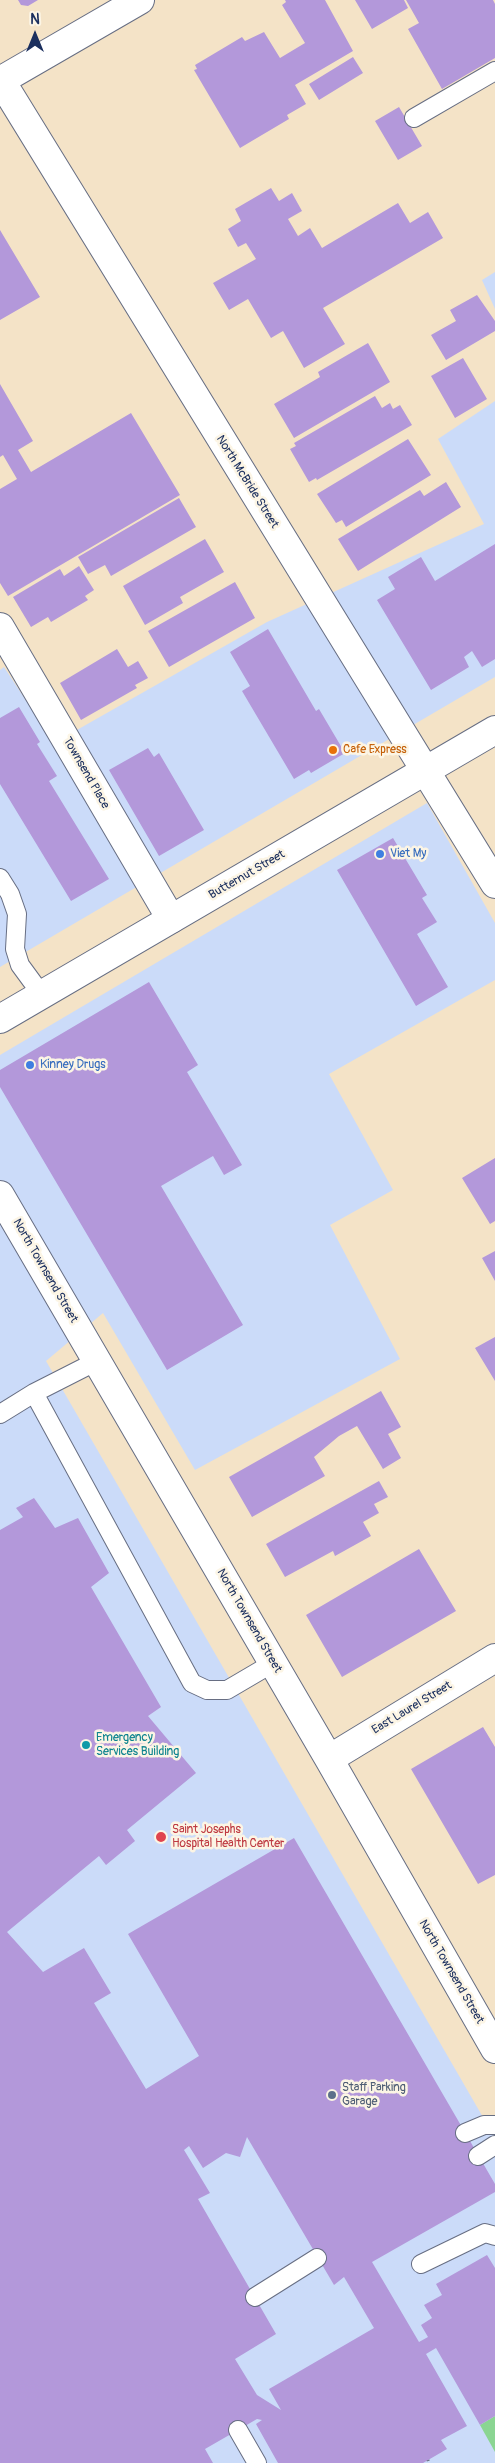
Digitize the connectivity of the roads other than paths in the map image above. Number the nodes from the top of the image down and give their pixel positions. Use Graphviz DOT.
graph roads {
  1 [pos="140,0"];
  2 [pos="495,71"];
  3 [pos="0,80"];
  4 [pos="414,118"];
  5 [pos="0,627"];
  6 [pos="495,730"];
  7 [pos="425,771"];
  8 [pos="0,878"];
  9 [pos="495,884"];
  10 [pos="171,919"];
  11 [pos="42,995"];
  12 [pos="0,1019"];
  13 [pos="0,1194"];
  14 [pos="97,1361"];
  15 [pos="34,1394"];
  16 [pos="0,1414"];
  17 [pos="495,1658"];
  18 [pos="273,1663"];
  19 [pos="329,1759"];
  20 [pos="495,2049"];
  21 [pos="495,2125"];
  22 [pos="465,2133"];
  23 [pos="495,2146"];
  24 [pos="478,2156"];
  25 [pos="495,2236"];
  26 [pos="317,2258"];
  27 [pos="421,2264"];
  28 [pos="255,2297"];
  29 [pos="238,2430"];
  30 [pos="257,2463"];
  1 -- 3 [label="street"];
  2 -- 4 [label="lane"];
  3 -- 7 [label="street, North McBride Street"];
  5 -- 10 [label="street, Townsend Place"];
  6 -- 7 [label="street, Butternut Street"];
  7 -- 9 [label="street, North McBride Street"];
  7 -- 10 [label="street, Butternut Street"];
  8 -- 11 [label="lane"];
  10 -- 11 [label="street, Butternut Street"];
  11 -- 12 [label="street, Butternut Street"];
  13 -- 14 [label="street, North Townsend Street"];
  14 -- 15 [label="lane"];
  14 -- 18 [label="street, North Townsend Street"];
  15 -- 16 [label="lane"];
  15 -- 18 [label="lane"];
  17 -- 19 [label="street, East Laurel Street"];
  18 -- 19 [label="street, North Townsend Street"];
  19 -- 20 [label="street, North Townsend Street"];
  21 -- 22 [label="lane"];
  23 -- 24 [label="lane"];
  25 -- 27 [label="lane"];
  26 -- 28 [label="lane"];
  29 -- 30 [label="lane"];
}
